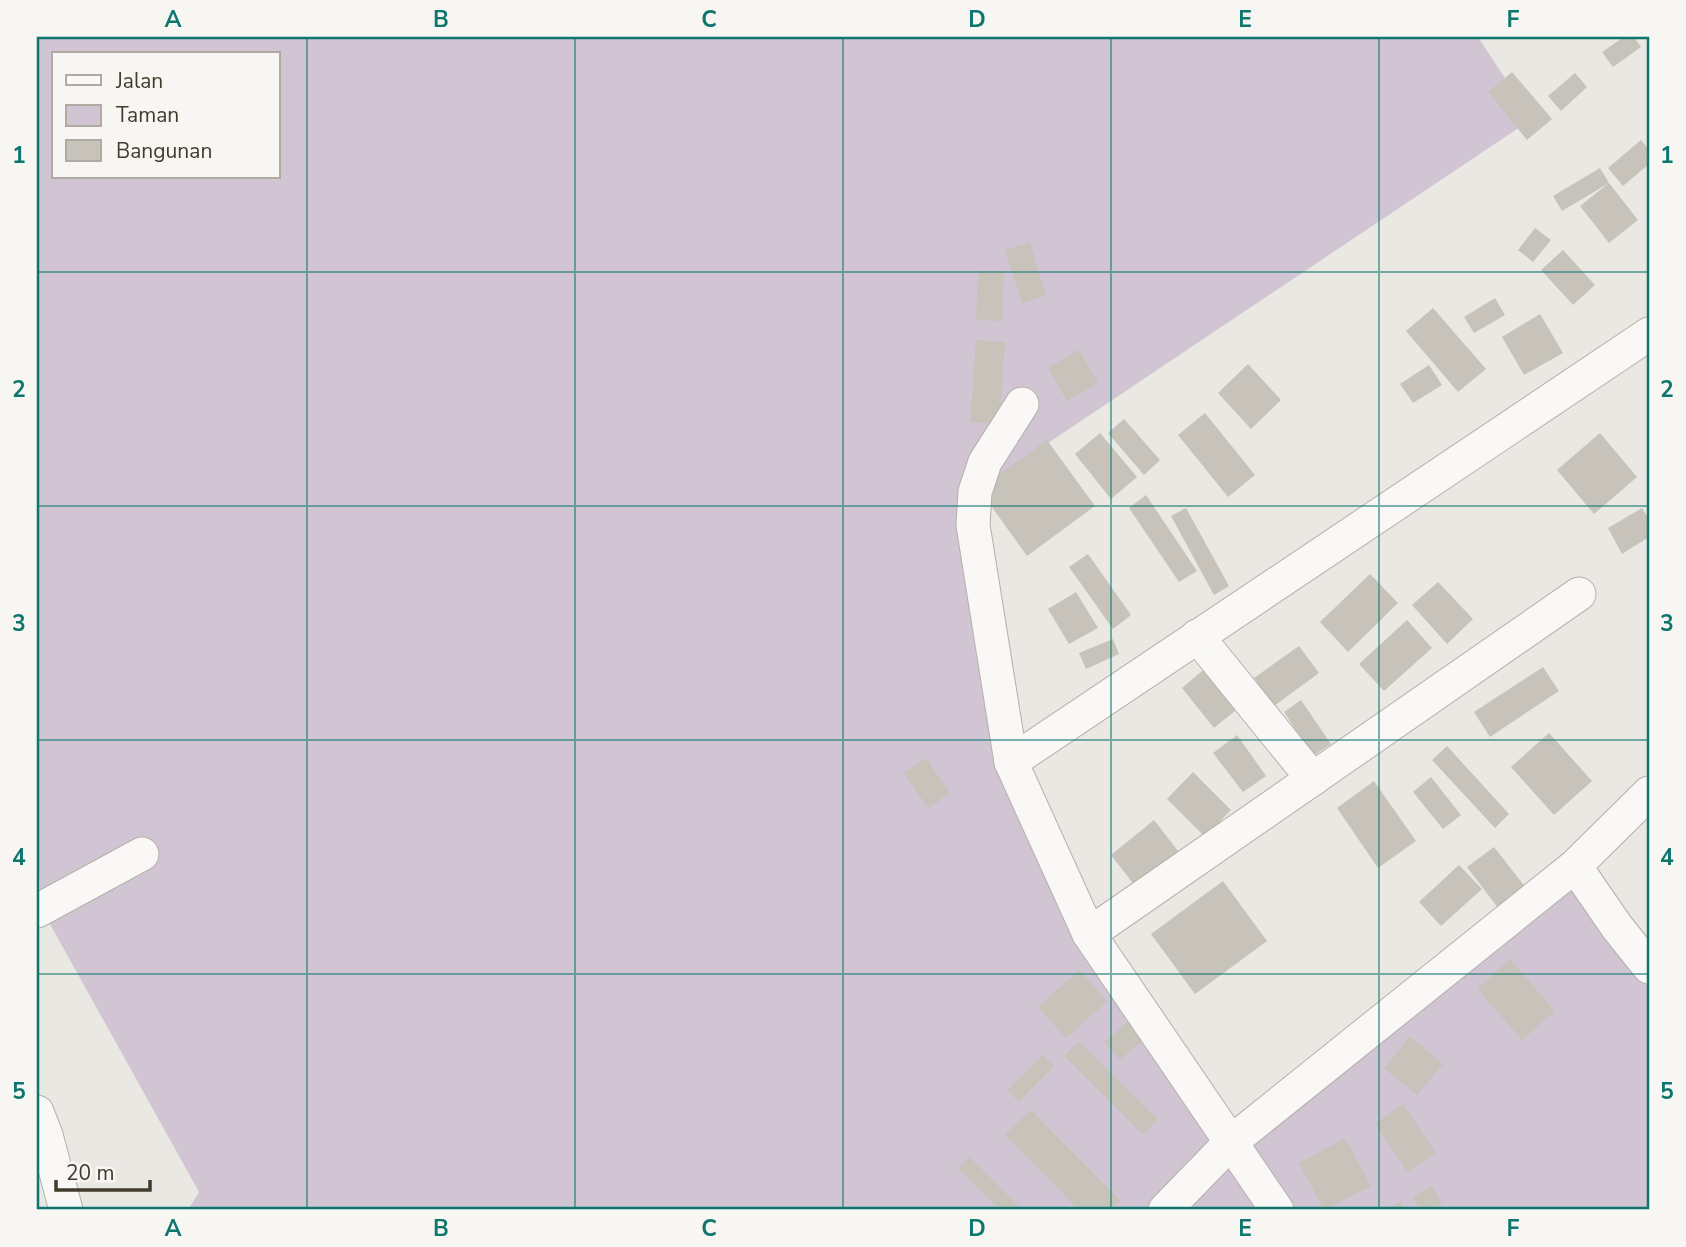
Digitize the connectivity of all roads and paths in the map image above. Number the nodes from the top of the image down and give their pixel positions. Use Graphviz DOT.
graph roads {
  1 [pos="1649,334"];
  2 [pos="1022,404"];
  3 [pos="1579,594"];
  4 [pos="1198,636"];
  5 [pos="1011,762"];
  6 [pos="1313,779"];
  7 [pos="1649,793"];
  8 [pos="142,854"];
  9 [pos="1575,866"];
  10 [pos="37,911"];
  11 [pos="1089,934"];
  12 [pos="1649,967"];
  13 [pos="37,1112"];
  14 [pos="1231,1142"];
  15 [pos="66,1210"];
  16 [pos="1165,1210"];
  17 [pos="1277,1210"];
  1 -- 4 [label="street"];
  2 -- 5 [label="street"];
  3 -- 6 [label="street"];
  4 -- 5 [label="street"];
  4 -- 6 [label="street"];
  5 -- 11 [label="street"];
  6 -- 11 [label="street"];
  7 -- 9 [label="street"];
  8 -- 10 [label="street"];
  9 -- 12 [label="street"];
  9 -- 14 [label="street"];
  11 -- 14 [label="street"];
  13 -- 15 [label="street"];
  14 -- 16 [label="street"];
  14 -- 17 [label="street"];
}
